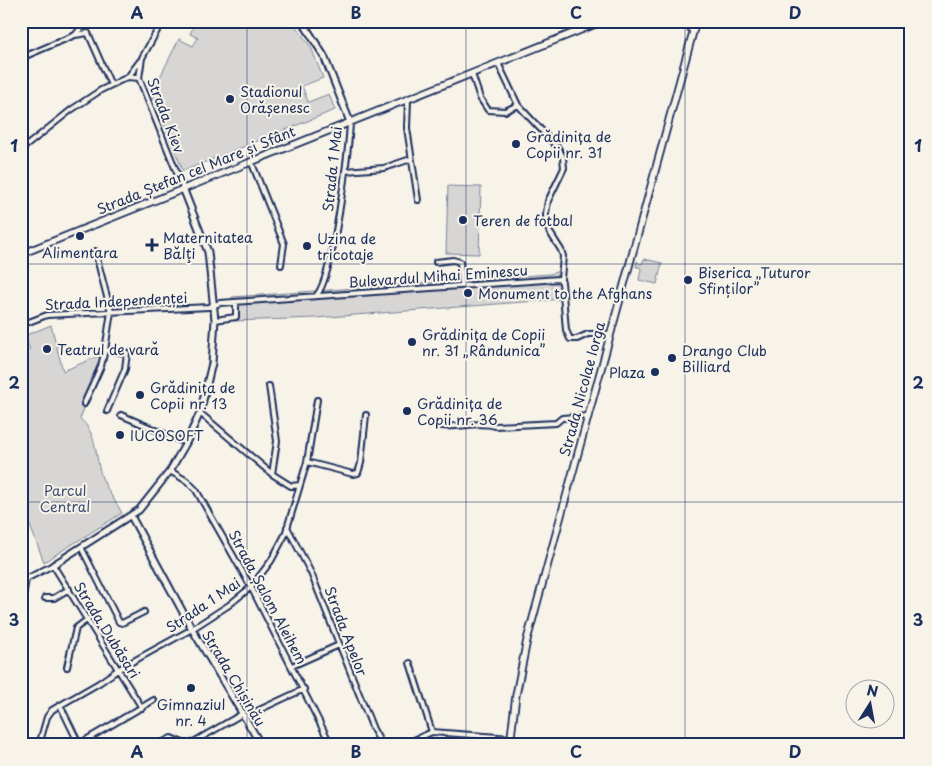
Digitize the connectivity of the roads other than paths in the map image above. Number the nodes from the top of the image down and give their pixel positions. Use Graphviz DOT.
graph roads {
  1 [pos="87,21"];
  2 [pos="160,21"];
  3 [pos="302,21"];
  4 [pos="603,21"];
  5 [pos="694,21"];
  6 [pos="75,35"];
  7 [pos="21,58"];
  8 [pos="142,58"];
  9 [pos="498,63"];
  10 [pos="472,74"];
  11 [pos="128,77"];
  12 [pos="139,78"];
  13 [pos="111,85"];
  14 [pos="408,100"];
  15 [pos="518,105"];
  16 [pos="350,122"];
  17 [pos="21,150"];
  18 [pos="412,159"];
  19 [pos="251,161"];
  20 [pos="345,170"];
  21 [pos="183,188"];
  22 [pos="418,200"];
  23 [pos="95,251"];
  24 [pos="21,254"];
  25 [pos="436,262"];
  26 [pos="281,265"];
  27 [pos="561,279"];
  28 [pos="462,285"];
  29 [pos="316,296"];
  30 [pos="236,302"];
  31 [pos="214,306"];
  32 [pos="111,312"];
  33 [pos="215,320"];
  34 [pos="21,325"];
  35 [pos="610,334"];
  36 [pos="106,350"];
  37 [pos="269,386"];
  38 [pos="317,400"];
  39 [pos="84,404"];
  40 [pos="107,411"];
  41 [pos="200,413"];
  42 [pos="121,415"];
  43 [pos="366,415"];
  44 [pos="588,416"];
  45 [pos="442,426"];
  46 [pos="186,443"];
  47 [pos="307,462"];
  48 [pos="170,471"];
  49 [pos="272,474"];
  50 [pos="300,484"];
  51 [pos="131,516"];
  52 [pos="287,526"];
  53 [pos="81,547"];
  54 [pos="53,565"];
  55 [pos="24,579"];
  56 [pos="251,586"];
  57 [pos="69,589"];
  58 [pos="45,598"];
  59 [pos="21,608"];
  60 [pos="144,612"];
  61 [pos="88,619"];
  62 [pos="192,629"];
  63 [pos="339,645"];
  64 [pos="410,664"];
  65 [pos="292,666"];
  66 [pos="67,667"];
  67 [pos="119,669"];
  68 [pos="304,688"];
  69 [pos="154,700"];
  70 [pos="60,705"];
  71 [pos="142,708"];
  72 [pos="243,716"];
  73 [pos="432,732"];
  74 [pos="511,742"];
  75 [pos="190,744"];
  76 [pos="39,745"];
  77 [pos="157,745"];
  78 [pos="262,745"];
  79 [pos="331,745"];
  80 [pos="382,745"];
  81 [pos="403,745"];
  1 -- 6 [label="street"];
  2 -- 8 [label="street, Strada Kiev"];
  3 -- 16 [label="street, Strada 1 Mai"];
  4 -- 9 [label="main road, Strada Ștefan cel Mare și Sfânt"];
  5 -- 35 [label="main road, Strada Nicolae Iorga"];
  6 -- 7 [label="street"];
  6 -- 13 [label="street"];
  8 -- 11 [label="street"];
  8 -- 12 [label="street, Strada Kiev"];
  9 -- 10 [label="main road, Strada Ștefan cel Mare și Sfânt"];
  9 -- 15 [label="street"];
  10 -- 14 [label="main road, Strada Ștefan cel Mare și Sfânt"];
  10 -- 15 [label="street"];
  11 -- 12 [label="street"];
  11 -- 13 [label="street"];
  12 -- 21 [label="street, Strada Kiev"];
  13 -- 17 [label="street"];
  14 -- 16 [label="main road, Strada Ștefan cel Mare și Sfânt"];
  14 -- 18 [label="street"];
  15 -- 27 [label="street"];
  16 -- 19 [label="main road, Strada Ștefan cel Mare și Sfânt"];
  16 -- 20 [label="street, Strada 1 Mai"];
  18 -- 20 [label="street"];
  18 -- 22 [label="street"];
  19 -- 21 [label="main road, Strada Ștefan cel Mare și Sfânt"];
  19 -- 26 [label="street"];
  20 -- 29 [label="street, Strada 1 Mai"];
  21 -- 24 [label="main road, Strada Ștefan cel Mare și Sfânt"];
  21 -- 31 [label="street"];
  23 -- 32 [label="street"];
  25 -- 28 [label="street"];
  27 -- 28 [label="street, Bulevardul Mihai Eminescu"];
  27 -- 35 [label="street"];
  28 -- 29 [label="street, Bulevardul Mihai Eminescu"];
  29 -- 30 [label="street, Bulevardul Mihai Eminescu"];
  30 -- 31 [label="street, Bulevardul Mihai Eminescu"];
  30 -- 33 [label="street"];
  31 -- 32 [label="street, Strada Independenței"];
  31 -- 33 [label="street"];
  32 -- 34 [label="street, Strada Independenței"];
  32 -- 36 [label="street"];
  33 -- 41 [label="street"];
  35 -- 44 [label="main road, Strada Nicolae Iorga"];
  36 -- 39 [label="street"];
  36 -- 40 [label="street"];
  37 -- 49 [label="street"];
  38 -- 47 [label="street, Strada 1 Mai"];
  41 -- 46 [label="street"];
  41 -- 49 [label="street"];
  42 -- 46 [label="street"];
  43 -- 47 [label="street"];
  44 -- 45 [label="street"];
  44 -- 74 [label="main road, Strada Nicolae Iorga"];
  46 -- 48 [label="street"];
  47 -- 50 [label="street, Strada 1 Mai"];
  48 -- 51 [label="street"];
  48 -- 56 [label="street, Strada Șalom Aleihem"];
  49 -- 50 [label="street"];
  50 -- 52 [label="street, Strada 1 Mai"];
  51 -- 53 [label="street"];
  51 -- 62 [label="street, Strada Chișinău"];
  52 -- 56 [label="street, Strada 1 Mai"];
  52 -- 63 [label="street, Strada Apelor"];
  53 -- 54 [label="street"];
  53 -- 60 [label="street"];
  54 -- 55 [label="street"];
  54 -- 57 [label="street, Strada Dubăsari"];
  55 -- 59 [label="street"];
  56 -- 62 [label="street, Strada 1 Mai"];
  56 -- 65 [label="street, Strada Șalom Aleihem"];
  57 -- 58 [label="street"];
  57 -- 61 [label="street, Strada Dubăsari"];
  61 -- 66 [label="street"];
  61 -- 67 [label="street, Strada Dubăsari"];
  62 -- 67 [label="street, Strada 1 Mai"];
  62 -- 72 [label="street, Strada Chișinău"];
  63 -- 65 [label="street"];
  63 -- 80 [label="street, Strada Apelor"];
  64 -- 73 [label="street"];
  65 -- 68 [label="street, Strada Șalom Aleihem"];
  67 -- 70 [label="street, Strada 1 Mai"];
  67 -- 71 [label="street, Strada Dubăsari"];
  68 -- 72 [label="street"];
  68 -- 79 [label="street, Strada Șalom Aleihem"];
  69 -- 71 [label="street"];
  70 -- 71 [label="street"];
  70 -- 76 [label="street, Strada 1 Mai"];
  72 -- 75 [label="street"];
  72 -- 78 [label="street, Strada Chișinău"];
  73 -- 74 [label="street"];
  73 -- 81 [label="street"];
  75 -- 77 [label="street"];
}
